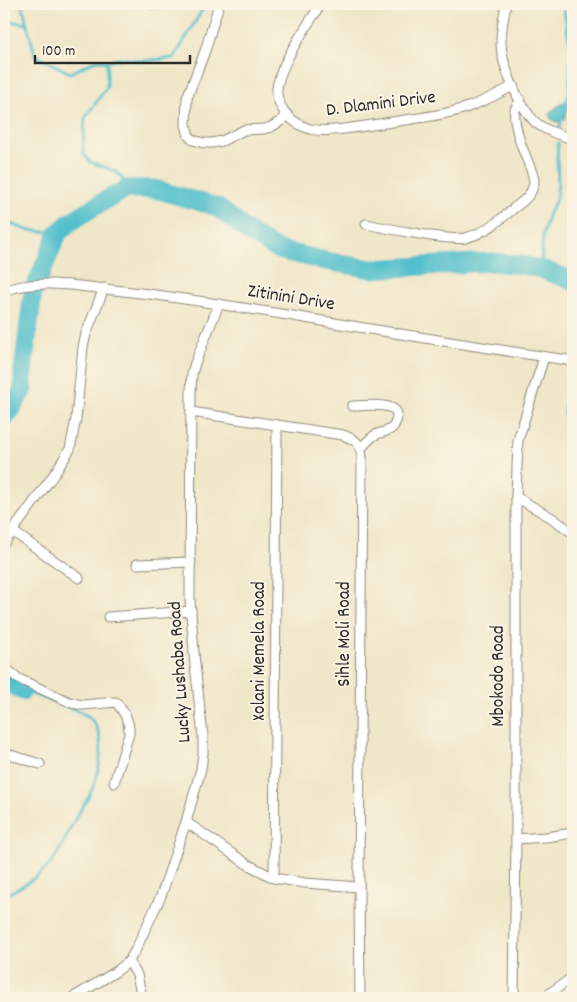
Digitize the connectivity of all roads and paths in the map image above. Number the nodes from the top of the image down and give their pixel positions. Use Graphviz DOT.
graph roads {
  1 [pos="152,4"];
  2 [pos="164,4"];
  3 [pos="219,4"];
  4 [pos="321,4"];
  5 [pos="506,4"];
  6 [pos="513,86"];
  7 [pos="520,101"];
  8 [pos="285,115"];
  9 [pos="573,139"];
  10 [pos="366,224"];
  11 [pos="104,288"];
  12 [pos="4,291"];
  13 [pos="219,304"];
  14 [pos="544,357"];
  15 [pos="573,362"];
  16 [pos="352,406"];
  17 [pos="191,412"];
  18 [pos="277,425"];
  19 [pos="361,448"];
  20 [pos="516,497"];
  21 [pos="12,531"];
  22 [pos="573,533"];
  23 [pos="4,542"];
  24 [pos="190,562"];
  25 [pos="137,564"];
  26 [pos="78,578"];
  27 [pos="191,611"];
  28 [pos="108,617"];
  29 [pos="4,667"];
  30 [pos="4,753"];
  31 [pos="40,764"];
  32 [pos="114,783"];
  33 [pos="186,822"];
  34 [pos="573,833"];
  35 [pos="516,839"];
  36 [pos="274,878"];
  37 [pos="359,887"];
  38 [pos="129,961"];
  39 [pos="573,977"];
  40 [pos="72,998"];
  41 [pos="142,998"];
  42 [pos="360,998"];
  43 [pos="514,998"];
  44 [pos="543,998"];
  1 -- 2 [label="street"];
  3 -- 8 [label="street"];
  4 -- 8 [label="street"];
  5 -- 6 [label="street"];
  6 -- 7 [label="street"];
  6 -- 8 [label="street, D. Dlamini Drive"];
  7 -- 9 [label="street"];
  7 -- 10 [label="street"];
  11 -- 12 [label="street, Zitinini Drive"];
  11 -- 13 [label="street, Zitinini Drive"];
  11 -- 21 [label="street"];
  13 -- 14 [label="street, Zitinini Drive"];
  13 -- 17 [label="street, Lucky Lushaba Road"];
  14 -- 15 [label="street, Zitinini Drive"];
  14 -- 20 [label="street, Mbokodo Road"];
  16 -- 19 [label="street"];
  17 -- 18 [label="street"];
  17 -- 24 [label="street, Lucky Lushaba Road"];
  18 -- 19 [label="street"];
  18 -- 36 [label="street, Xolani Memela Road"];
  19 -- 37 [label="street, Sihle Moli Road"];
  20 -- 22 [label="street"];
  20 -- 35 [label="street, Mbokodo Road"];
  21 -- 23 [label="street"];
  21 -- 26 [label="street"];
  24 -- 25 [label="street"];
  24 -- 27 [label="street, Lucky Lushaba Road"];
  27 -- 28 [label="street"];
  27 -- 33 [label="street, Lucky Lushaba Road"];
  29 -- 32 [label="street"];
  30 -- 31 [label="street"];
  33 -- 36 [label="street"];
  33 -- 38 [label="street, Lucky Lushaba Road"];
  34 -- 35 [label="street"];
  35 -- 43 [label="street, Mbokodo Road"];
  36 -- 37 [label="street"];
  37 -- 42 [label="street, Sihle Moli Road"];
  38 -- 40 [label="street, Lucky Lushaba Road"];
  38 -- 41 [label="street"];
  39 -- 44 [label="street"];
}
